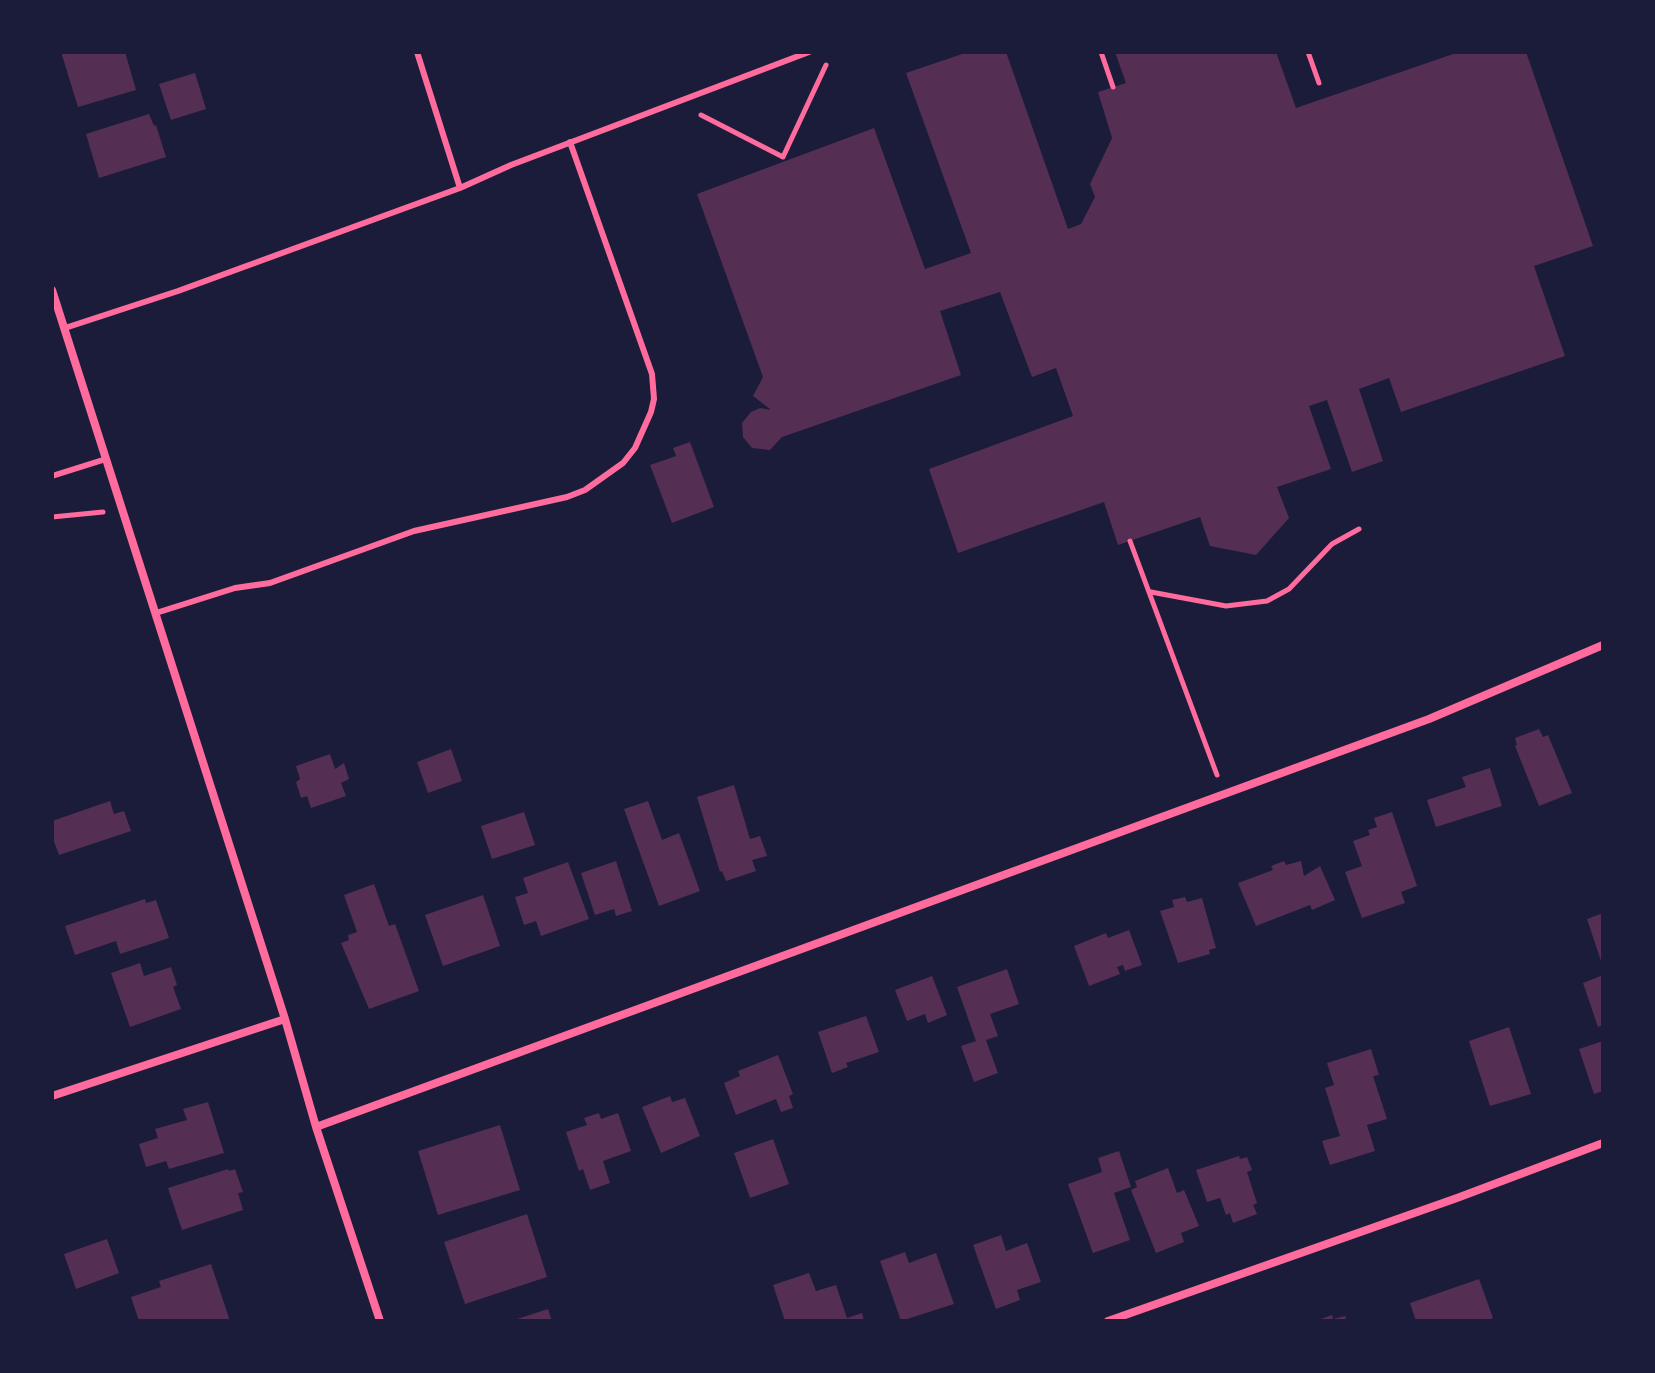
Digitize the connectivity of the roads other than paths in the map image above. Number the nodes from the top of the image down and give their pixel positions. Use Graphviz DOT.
graph roads {
  1 [pos="417,52"];
  2 [pos="809,52"];
  3 [pos="570,142"];
  4 [pos="460,188"];
  5 [pos="52,290"];
  6 [pos="65,328"];
  7 [pos="106,459"];
  8 [pos="52,476"];
  9 [pos="156,613"];
  10 [pos="1603,645"];
  11 [pos="285,1019"];
  12 [pos="52,1096"];
  13 [pos="316,1127"];
  14 [pos="1603,1143"];
  15 [pos="380,1321"];
  16 [pos="1108,1321"];
  1 -- 4 [label="lane"];
  2 -- 3 [label="lane"];
  3 -- 4 [label="lane"];
  3 -- 9 [label="lane"];
  4 -- 6 [label="lane"];
  5 -- 6 [label="street"];
  6 -- 7 [label="street"];
  7 -- 8 [label="lane"];
  7 -- 9 [label="street"];
  9 -- 11 [label="street"];
  10 -- 13 [label="street"];
  11 -- 12 [label="street"];
  11 -- 13 [label="street"];
  13 -- 15 [label="street"];
  14 -- 16 [label="street"];
}
